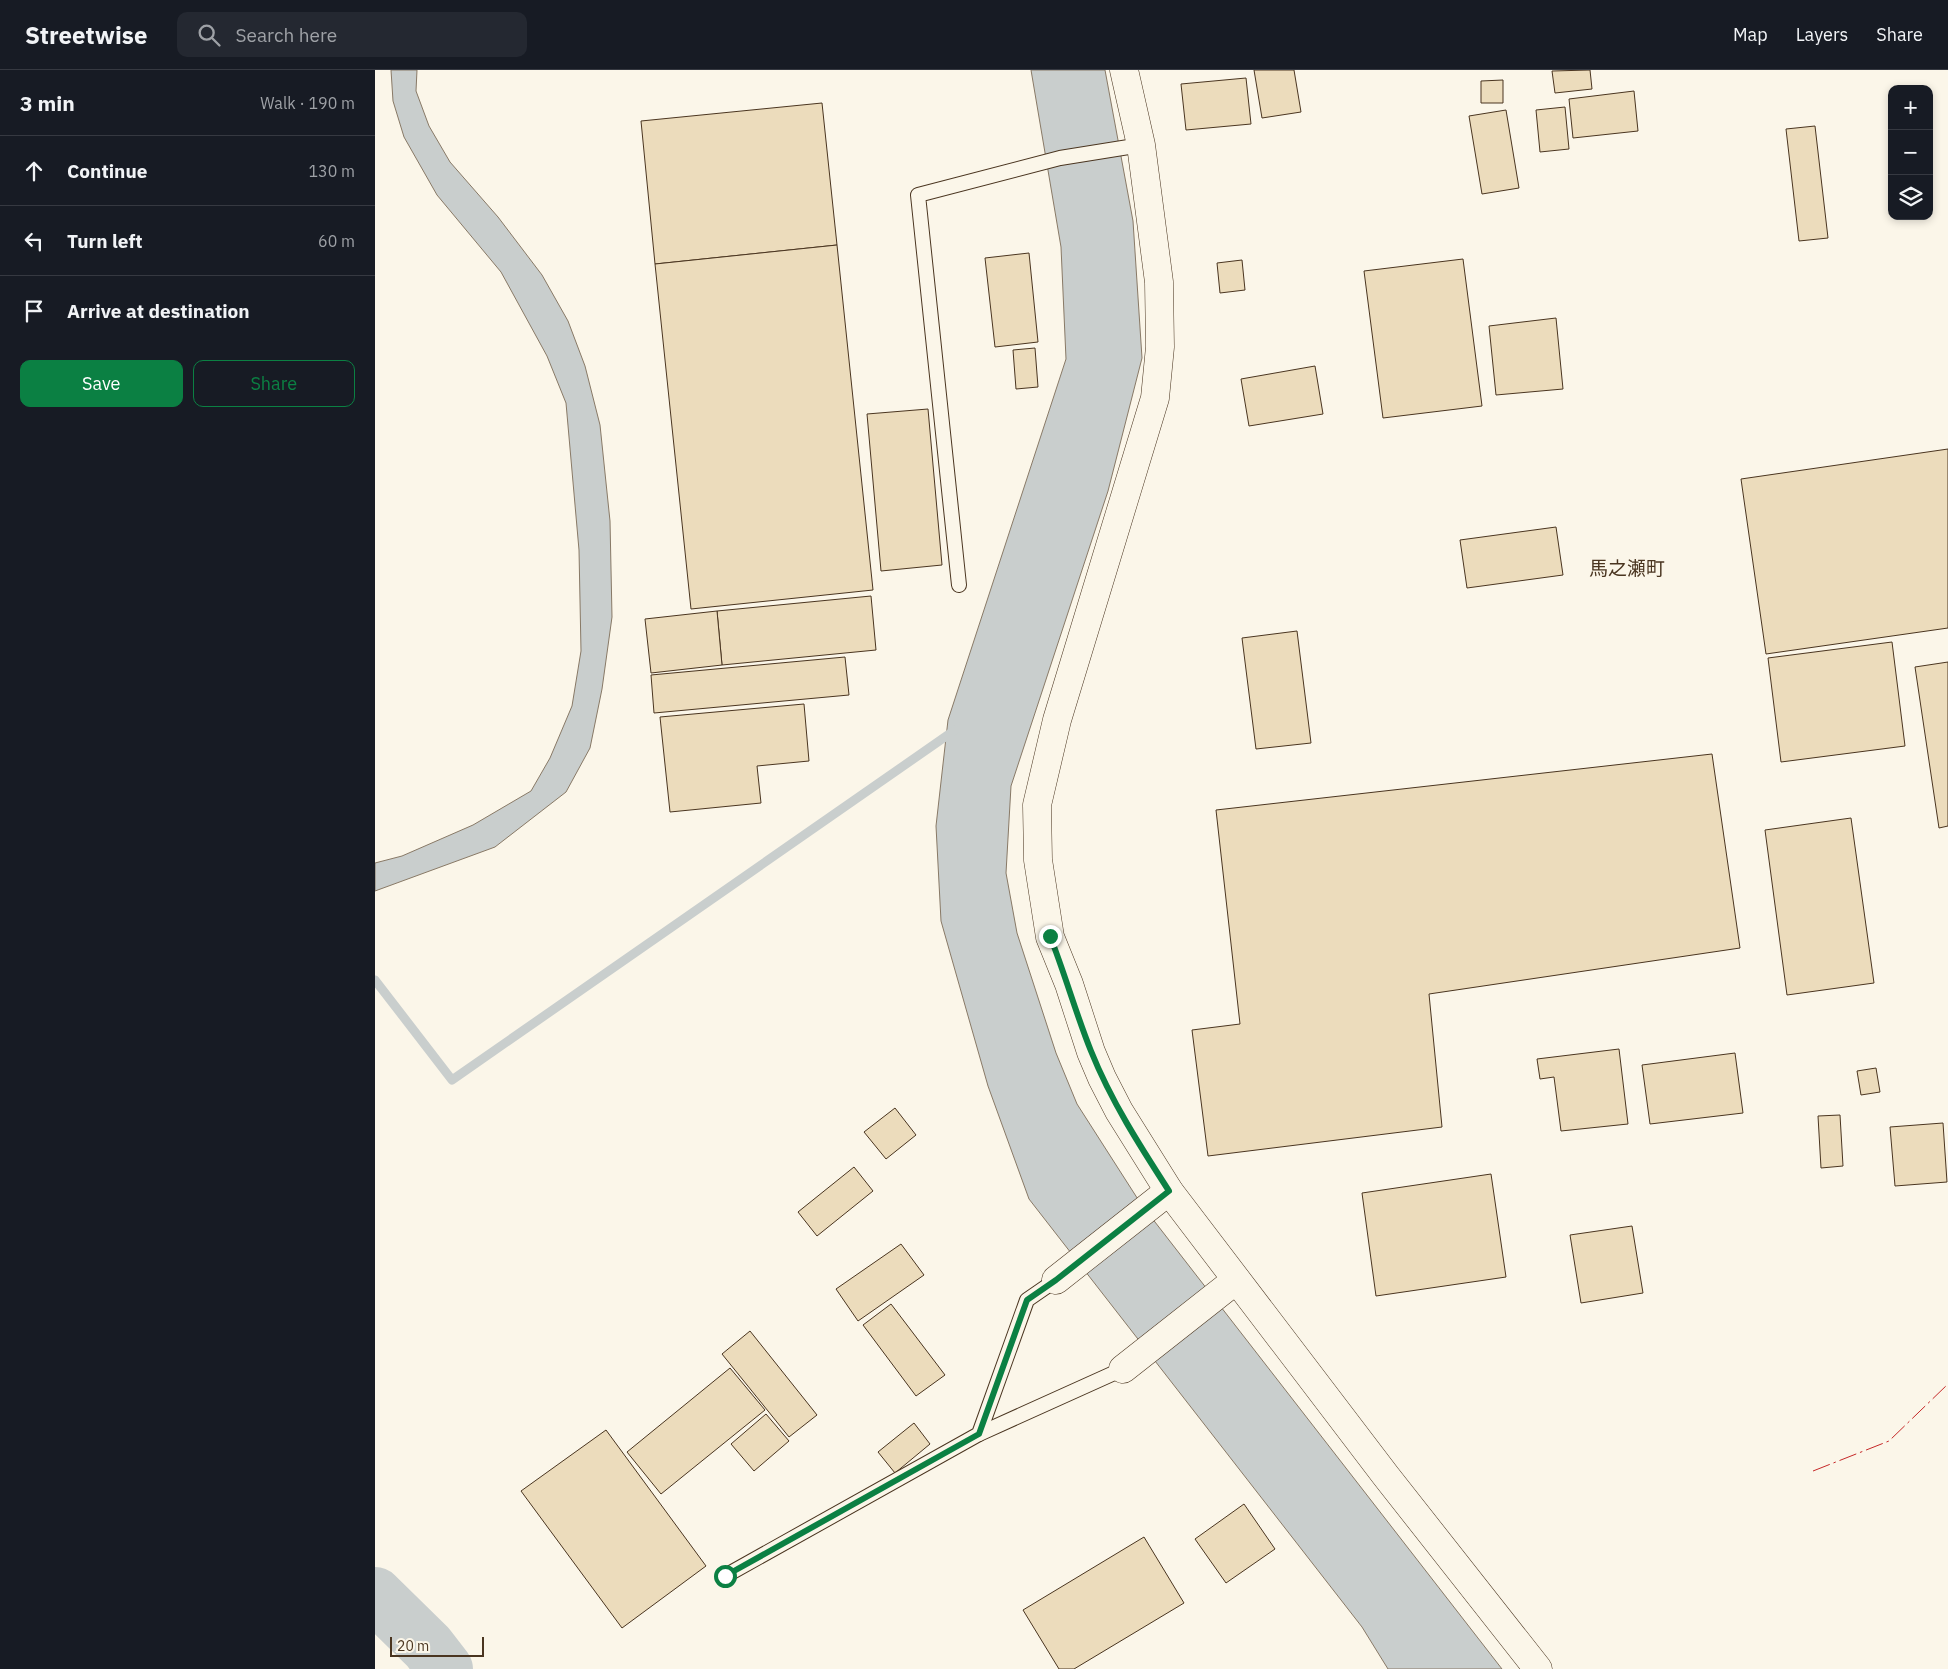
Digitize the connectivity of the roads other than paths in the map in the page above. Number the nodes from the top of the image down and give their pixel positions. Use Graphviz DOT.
graph roads {
  1 [pos="1124,70"];
  2 [pos="1134,146"];
  3 [pos="959,585"];
  4 [pos="1169,1191"];
  5 [pos="1056,1280"];
  6 [pos="1236,1280"];
  7 [pos="1123,1369"];
  8 [pos="979,1434"];
  9 [pos="725,1576"];
  10 [pos="1538,1669"];
  1 -- 2 [label="street"];
  2 -- 3 [label="lane"];
  2 -- 4 [label="street"];
  4 -- 5 [label="street"];
  4 -- 6 [label="street"];
  5 -- 8 [label="lane"];
  6 -- 7 [label="street"];
  6 -- 10 [label="street"];
  7 -- 8 [label="lane"];
  8 -- 9 [label="lane"];
}
